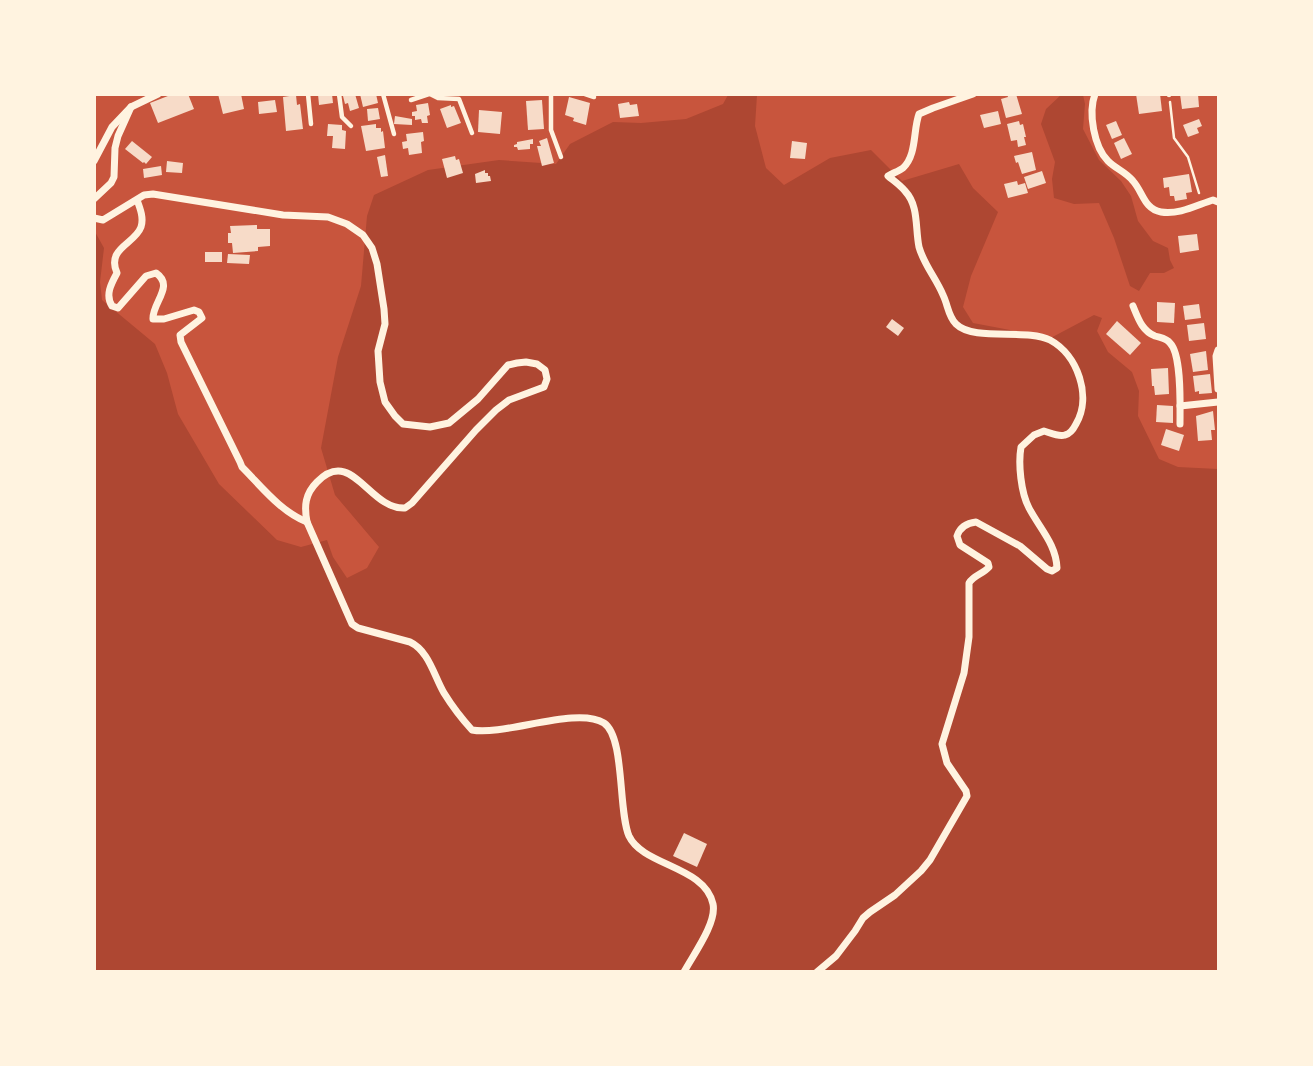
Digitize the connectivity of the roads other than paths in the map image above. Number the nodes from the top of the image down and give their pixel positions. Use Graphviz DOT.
graph roads {
  1 [pos="158,94"];
  2 [pos="308,94"];
  3 [pos="339,94"];
  4 [pos="383,94"];
  5 [pos="430,94"];
  6 [pos="551,94"];
  7 [pos="585,94"];
  8 [pos="973,94"];
  9 [pos="1095,94"];
  10 [pos="594,97"];
  11 [pos="411,100"];
  12 [pos="131,107"];
  13 [pos="311,124"];
  14 [pos="351,126"];
  15 [pos="472,133"];
  16 [pos="394,134"];
  17 [pos="561,157"];
  18 [pos="94,161"];
  19 [pos="94,199"];
  20 [pos="137,200"];
  21 [pos="1219,202"];
  22 [pos="94,218"];
  23 [pos="1133,306"];
  24 [pos="1219,350"];
  25 [pos="1219,388"];
  26 [pos="1219,402"];
  27 [pos="1180,405"];
  28 [pos="1181,424"];
  29 [pos="307,522"];
  30 [pos="684,971"];
  31 [pos="817,971"];
  1 -- 12 [label="street"];
  2 -- 13 [label="lane"];
  3 -- 14 [label="lane"];
  4 -- 16 [label="lane"];
  5 -- 11 [label="lane"];
  5 -- 15 [label="lane"];
  6 -- 17 [label="lane"];
  7 -- 10 [label="lane"];
  8 -- 31 [label="street"];
  9 -- 21 [label="street"];
  12 -- 18 [label="street"];
  12 -- 19 [label="street"];
  20 -- 22 [label="street"];
  20 -- 29 [label="street"];
  20 -- 29 [label="street"];
  23 -- 27 [label="street"];
  24 -- 25 [label="street"];
  26 -- 27 [label="street"];
  27 -- 28 [label="street"];
  29 -- 30 [label="street"];
}
